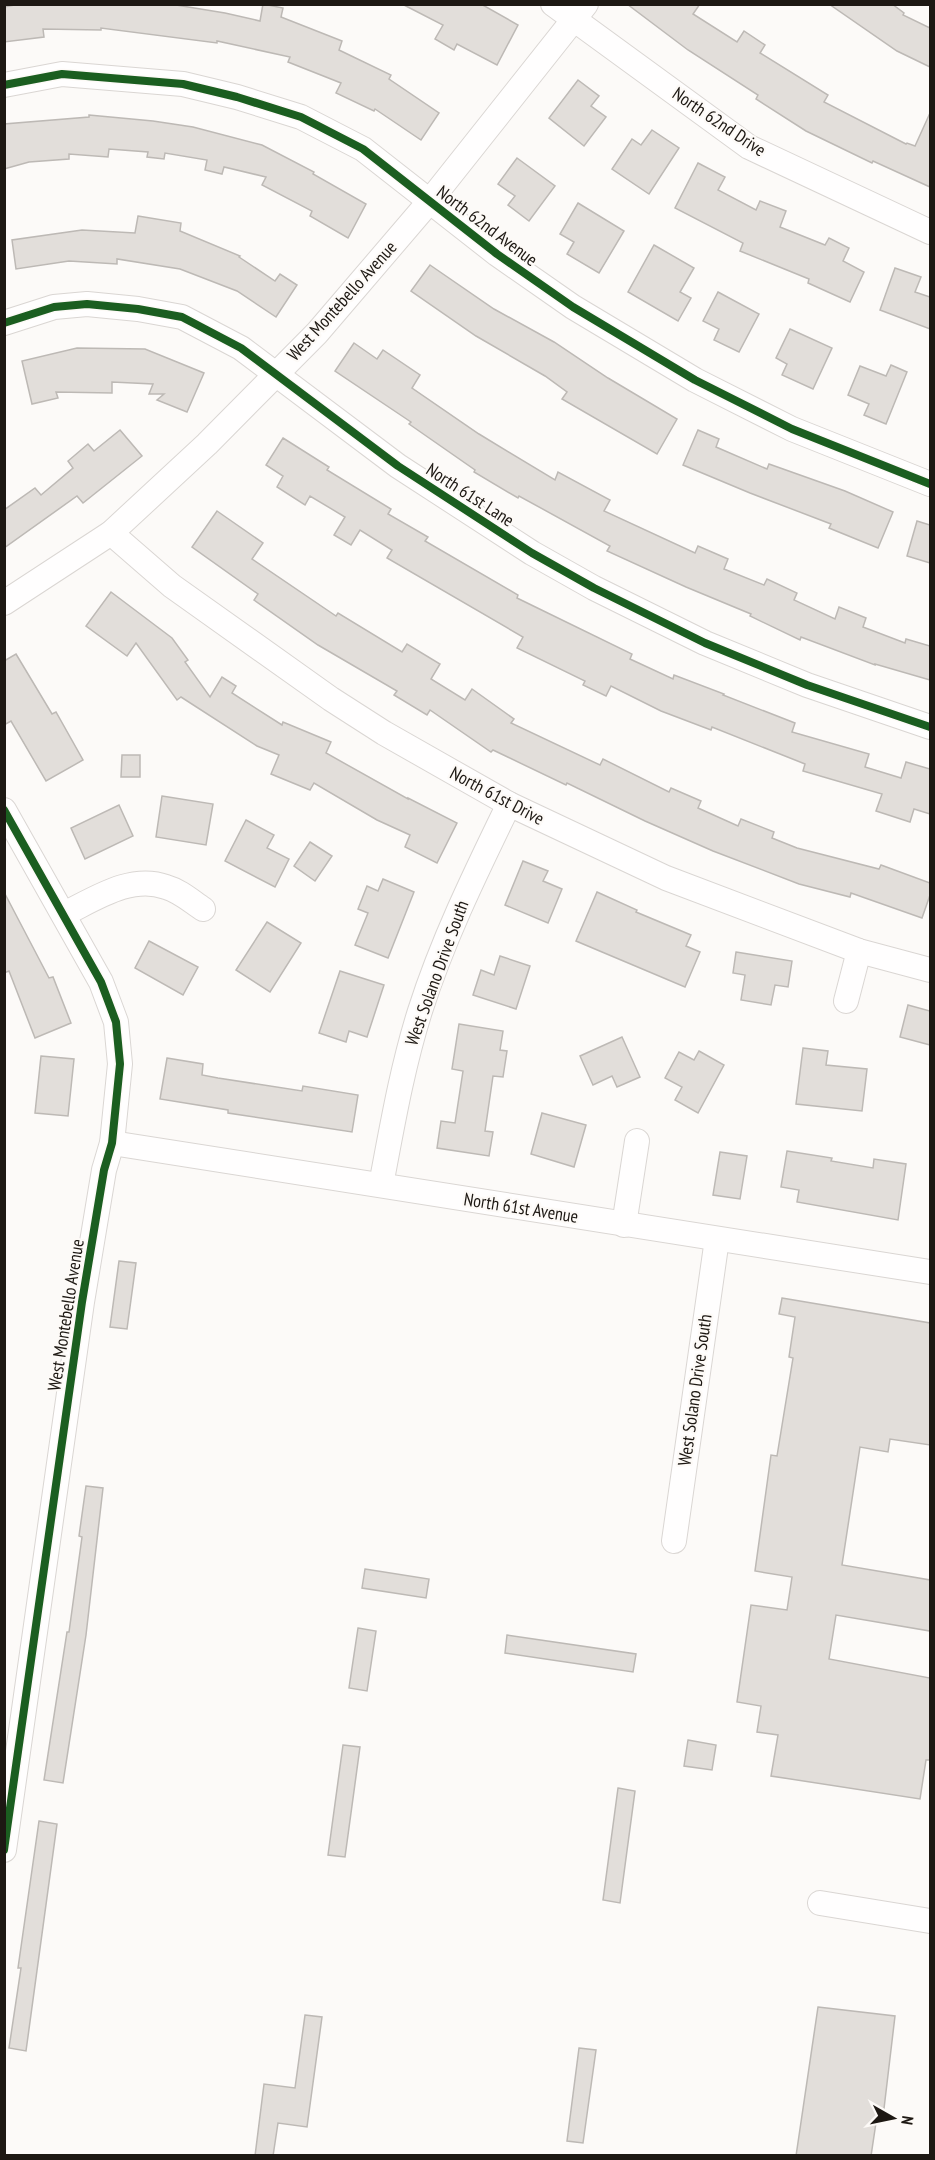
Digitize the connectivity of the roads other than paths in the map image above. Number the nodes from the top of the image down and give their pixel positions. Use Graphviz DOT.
graph roads {
  1 [pos="553,4"];
  2 [pos="580,12"];
  3 [pos="4,86"];
  4 [pos="429,202"];
  5 [pos="930,232"];
  6 [pos="4,323"];
  7 [pos="275,375"];
  8 [pos="930,484"];
  9 [pos="111,533"];
  10 [pos="4,603"];
  11 [pos="930,727"];
  12 [pos="509,804"];
  13 [pos="4,810"];
  14 [pos="203,909"];
  15 [pos="64,914"];
  16 [pos="859,951"];
  17 [pos="930,970"];
  18 [pos="846,1000"];
  19 [pos="637,1141"];
  20 [pos="112,1143"];
  21 [pos="381,1185"];
  22 [pos="624,1225"];
  23 [pos="717,1239"];
  24 [pos="930,1272"];
  25 [pos="674,1541"];
  26 [pos="4,1850"];
  27 [pos="820,1903"];
  28 [pos="930,1921"];
  1 -- 2 [label="street, North 62nd Drive"];
  2 -- 4 [label="street, West Montebello Avenue"];
  2 -- 5 [label="street, North 62nd Drive"];
  3 -- 4 [label="street, North 62nd Avenue"];
  4 -- 7 [label="street, West Montebello Avenue"];
  4 -- 8 [label="street, North 62nd Avenue"];
  6 -- 7 [label="street, North 61st Lane"];
  7 -- 9 [label="street, West Montebello Avenue"];
  7 -- 11 [label="street, North 61st Lane"];
  9 -- 10 [label="street, West Montebello Avenue"];
  9 -- 12 [label="street, North 61st Drive"];
  12 -- 16 [label="street, North 61st Drive"];
  12 -- 21 [label="street, West Solano Drive South"];
  13 -- 15 [label="street, West Montebello Avenue"];
  14 -- 15 [label="street"];
  15 -- 20 [label="street, West Montebello Avenue"];
  16 -- 17 [label="street, North 61st Drive"];
  16 -- 18 [label="street"];
  19 -- 22 [label="street"];
  20 -- 21 [label="street, North 61st Avenue"];
  20 -- 26 [label="street, West Montebello Avenue"];
  21 -- 22 [label="street, North 61st Avenue"];
  22 -- 23 [label="street, North 61st Avenue"];
  23 -- 24 [label="street, North 61st Avenue"];
  23 -- 25 [label="street, West Solano Drive South"];
  27 -- 28 [label="street"];
}
